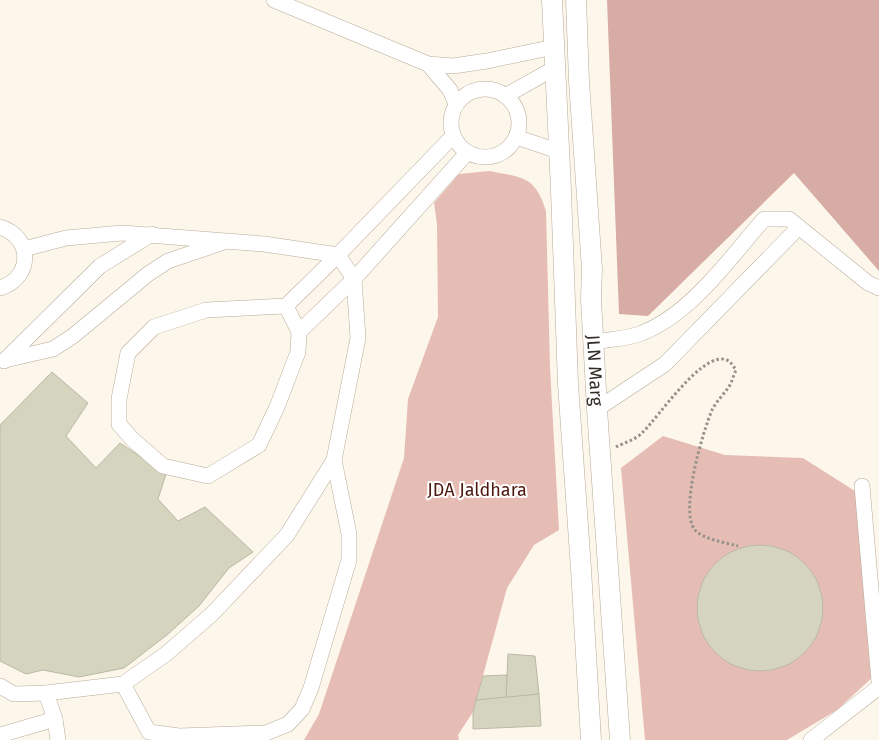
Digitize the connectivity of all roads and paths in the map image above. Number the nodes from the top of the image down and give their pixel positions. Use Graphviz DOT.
graph roads {
  1 [pos="274,0"];
  2 [pos="552,0"];
  3 [pos="576,0"];
  4 [pos="554,46"];
  5 [pos="428,64"];
  6 [pos="555,68"];
  7 [pos="505,96"];
  8 [pos="456,104"];
  9 [pos="453,136"];
  10 [pos="516,137"];
  11 [pos="558,151"];
  12 [pos="468,153"];
  13 [pos="799,227"];
  14 [pos="0,228"];
  15 [pos="152,234"];
  16 [pos="227,240"];
  17 [pos="24,249"];
  18 [pos="338,255"];
  19 [pos="354,279"];
  20 [pos="0,288"];
  21 [pos="879,288"];
  22 [pos="286,306"];
  23 [pos="298,332"];
  24 [pos="594,342"];
  25 [pos="2,362"];
  26 [pos="597,409"];
  27 [pos="601,453"];
  28 [pos="334,460"];
  29 [pos="862,486"];
  30 [pos="738,546"];
  31 [pos="879,681"];
  32 [pos="123,684"];
  33 [pos="0,686"];
  34 [pos="879,687"];
  35 [pos="14,694"];
  36 [pos="46,694"];
  37 [pos="0,702"];
  38 [pos="55,719"];
  39 [pos="0,735"];
  40 [pos="58,740"];
  41 [pos="590,740"];
  42 [pos="620,740"];
  43 [pos="811,740"];
  1 -- 5 [label="street"];
  2 -- 4 [label="main road, JLN Marg"];
  3 -- 24 [label="main road, JLN Marg"];
  4 -- 5 [label="street"];
  4 -- 6 [label="main road, JLN Marg"];
  5 -- 8 [label="street"];
  6 -- 7 [label="street"];
  6 -- 11 [label="main road, JLN Marg"];
  7 -- 8 [label="street"];
  7 -- 10 [label="street"];
  8 -- 9 [label="street"];
  9 -- 12 [label="street"];
  9 -- 18 [label="street"];
  10 -- 11 [label="street"];
  10 -- 12 [label="street"];
  11 -- 41 [label="main road, JLN Marg"];
  12 -- 19 [label="street"];
  13 -- 21 [label="street"];
  13 -- 24 [label="street"];
  13 -- 26 [label="street"];
  14 -- 17 [label="street"];
  15 -- 16 [label="street"];
  15 -- 17 [label="street"];
  15 -- 25 [label="street"];
  16 -- 18 [label="street"];
  16 -- 25 [label="street"];
  17 -- 20 [label="street"];
  18 -- 19 [label="street"];
  18 -- 22 [label="street"];
  19 -- 23 [label="street"];
  19 -- 28 [label="street"];
  22 -- 23 [label="street"];
  22 -- 23 [label="street"];
  24 -- 26 [label="main road, JLN Marg"];
  26 -- 27 [label="main road, JLN Marg"];
  27 -- 30 [label="path"];
  27 -- 42 [label="main road, JLN Marg"];
  28 -- 32 [label="street"];
  28 -- 32 [label="street"];
  29 -- 31 [label="street"];
  32 -- 36 [label="street"];
  33 -- 35 [label="street"];
  34 -- 43 [label="street"];
  35 -- 36 [label="street"];
  35 -- 37 [label="street"];
  36 -- 38 [label="street"];
  38 -- 39 [label="street"];
  38 -- 40 [label="street"];
}
